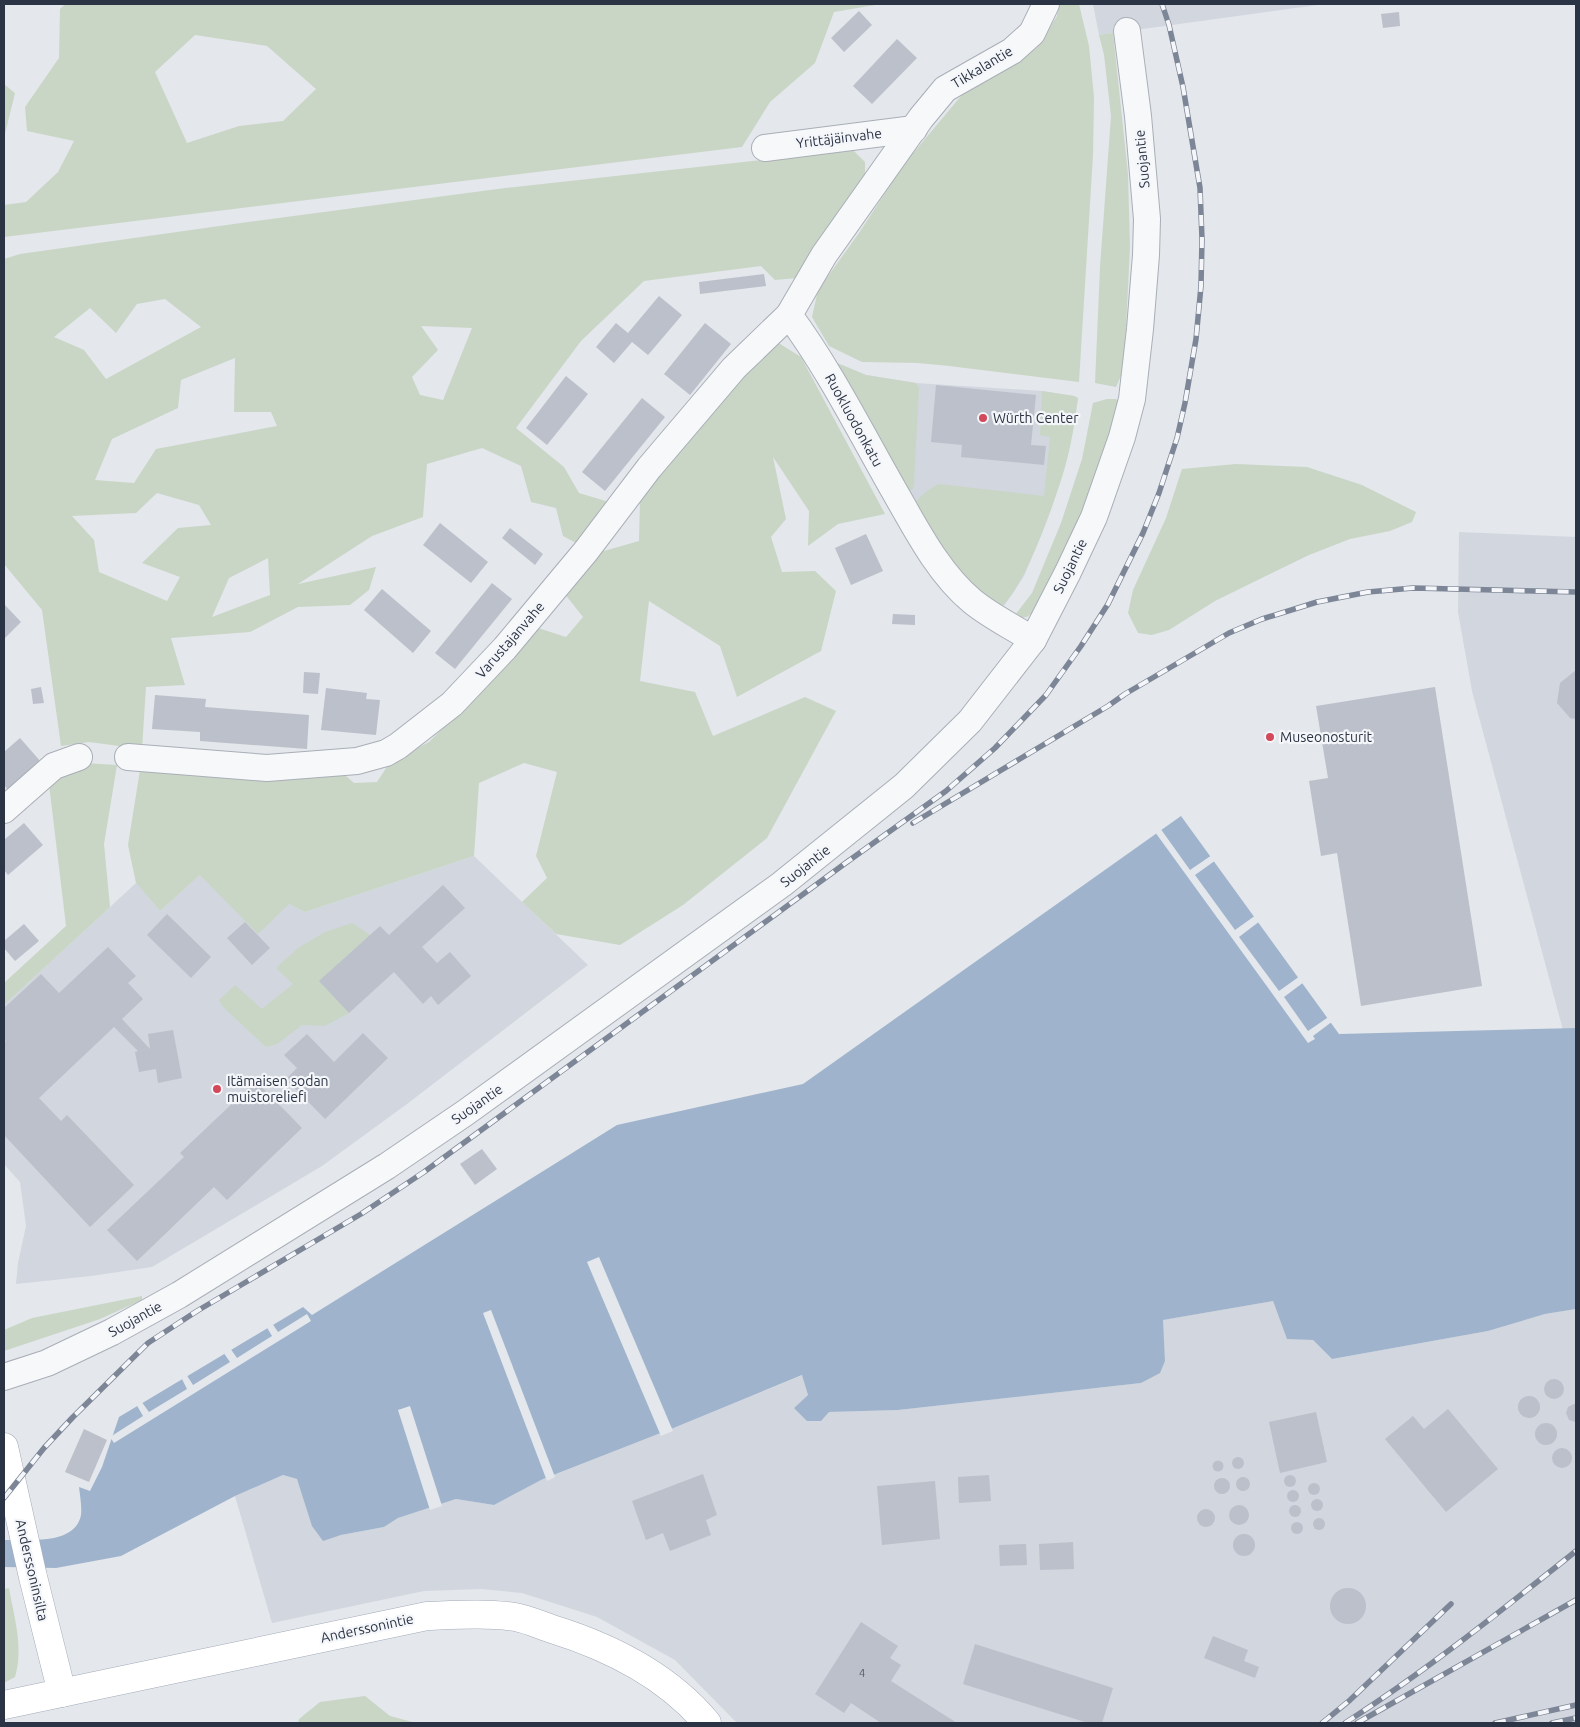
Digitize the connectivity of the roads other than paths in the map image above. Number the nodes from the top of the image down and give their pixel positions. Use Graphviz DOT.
graph roads {
  1 [pos="1046,4"];
  2 [pos="1127,31"];
  3 [pos="914,129"];
  4 [pos="765,148"];
  5 [pos="789,315"];
  6 [pos="1033,640"];
  7 [pos="79,757"];
  8 [pos="128,757"];
  9 [pos="4,810"];
  10 [pos="4,1377"];
  11 [pos="4,1446"];
  12 [pos="62,1693"];
  13 [pos="4,1705"];
  14 [pos="707,1723"];
  1 -- 3 [label="street, Tikkalantie"];
  2 -- 6 [label="street, Suojantie"];
  3 -- 4 [label="street, Yrittäjäinvahe"];
  3 -- 5 [label="street, Tikkalantie"];
  5 -- 6 [label="street, Ruokluodonkatu"];
  5 -- 8 [label="street, Varustajanvahe"];
  6 -- 10 [label="street, Suojantie"];
  7 -- 9 [label="street"];
  11 -- 12 [label="main road, Anderssoninsilta"];
  12 -- 13 [label="main road, Anderssonintie"];
  12 -- 14 [label="main road, Anderssonintie"];
}
